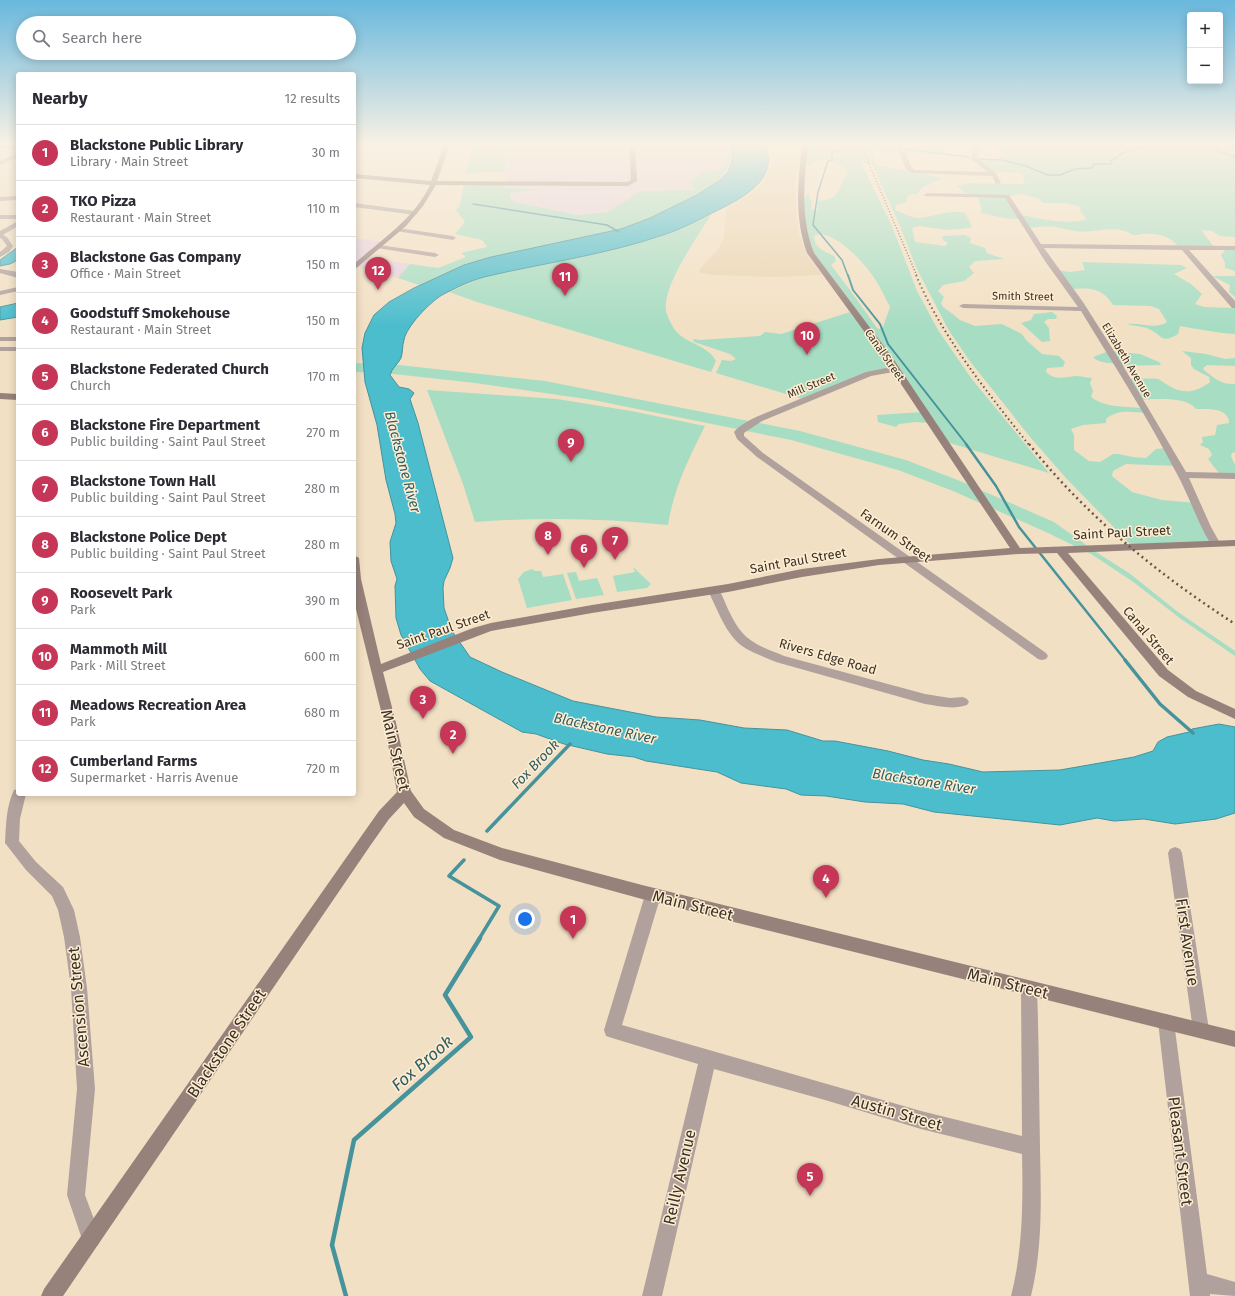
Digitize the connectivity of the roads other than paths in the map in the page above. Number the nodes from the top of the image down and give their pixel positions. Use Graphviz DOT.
graph roads {
  1 [pos="358,205"];
  2 [pos="420,205"];
  3 [pos="801,205"];
  4 [pos="1012,205"];
  5 [pos="415,213"];
  6 [pos="0,217"];
  7 [pos="16,217"];
  8 [pos="16,224"];
  9 [pos="398,230"];
  10 [pos="0,235"];
  11 [pos="453,238"];
  12 [pos="1041,246"];
  13 [pos="379,247"];
  14 [pos="1184,248"];
  15 [pos="1235,248"];
  16 [pos="0,255"];
  17 [pos="435,255"];
  18 [pos="356,266"];
  19 [pos="0,271"];
  20 [pos="16,275"];
  21 [pos="16,289"];
  22 [pos="0,293"];
  23 [pos="963,306"];
  24 [pos="1235,306"];
  25 [pos="1083,308"];
  26 [pos="0,339"];
  27 [pos="16,339"];
  28 [pos="0,349"];
  29 [pos="16,349"];
  30 [pos="896,369"];
  31 [pos="0,396"];
  32 [pos="16,397"];
  33 [pos="739,432"];
  34 [pos="1184,475"];
  35 [pos="1235,476"];
  36 [pos="1235,543"];
  37 [pos="1216,544"];
  38 [pos="1060,550"];
  39 [pos="1017,551"];
  40 [pos="907,560"];
  41 [pos="356,585"];
  42 [pos="714,591"];
  43 [pos="1042,656"];
  44 [pos="377,670"];
  45 [pos="963,702"];
  46 [pos="1235,714"];
  47 [pos="404,793"];
  48 [pos="19,796"];
  49 [pos="1175,853"];
  50 [pos="653,895"];
  51 [pos="1029,989"];
  52 [pos="1166,1022"];
  53 [pos="1201,1030"];
  54 [pos="1235,1039"];
  55 [pos="708,1059"];
  56 [pos="1031,1147"];
  57 [pos="91,1238"];
  58 [pos="1199,1289"];
  59 [pos="1235,1292"];
  60 [pos="51,1296"];
  61 [pos="652,1296"];
  62 [pos="1021,1296"];
  1 -- 5 [label="street"];
  2 -- 5 [label="main road"];
  3 -- 30 [label="main road, Canal Street"];
  4 -- 12 [label="street, Elizabeth Avenue"];
  5 -- 9 [label="main road"];
  6 -- 7 [label="street"];
  8 -- 10 [label="street"];
  9 -- 11 [label="street"];
  9 -- 13 [label="main road"];
  10 -- 16 [label="street"];
  12 -- 14 [label="street"];
  12 -- 25 [label="street, Elizabeth Avenue"];
  13 -- 17 [label="street"];
  13 -- 18 [label="main road"];
  14 -- 15 [label="street"];
  14 -- 24 [label="street"];
  19 -- 20 [label="street"];
  21 -- 22 [label="street"];
  23 -- 25 [label="street, Smith Street"];
  25 -- 34 [label="street, Elizabeth Avenue"];
  26 -- 27 [label="street"];
  28 -- 29 [label="street"];
  30 -- 33 [label="street, Mill Street"];
  30 -- 39 [label="main road, Canal Street"];
  31 -- 32 [label="main road"];
  33 -- 40 [label="street, Farnum Street"];
  34 -- 35 [label="street"];
  34 -- 37 [label="street, Elizabeth Avenue"];
  36 -- 37 [label="main road, Saint Paul Street"];
  37 -- 38 [label="main road, Saint Paul Street"];
  38 -- 39 [label="main road, Saint Paul Street"];
  38 -- 46 [label="main road, Canal Street"];
  39 -- 40 [label="main road, Saint Paul Street"];
  40 -- 42 [label="main road, Saint Paul Street"];
  40 -- 43 [label="street, Farnum Street"];
  41 -- 44 [label="main road, Main Street"];
  42 -- 44 [label="main road, Saint Paul Street"];
  42 -- 45 [label="street, Rivers Edge Road"];
  44 -- 47 [label="main road, Main Street"];
  47 -- 50 [label="main road, Main Street"];
  47 -- 57 [label="main road, Blackstone Street"];
  48 -- 57 [label="street, Ascension Street"];
  49 -- 53 [label="street, First Avenue"];
  50 -- 51 [label="main road, Main Street"];
  50 -- 55 [label="street, Austin Street"];
  51 -- 52 [label="main road, Main Street"];
  51 -- 56 [label="street"];
  52 -- 53 [label="main road, Main Street"];
  52 -- 58 [label="street, Pleasant Street"];
  53 -- 54 [label="main road, Main Street"];
  55 -- 56 [label="street, Austin Street"];
  55 -- 61 [label="street, Reilly Avenue"];
  56 -- 62 [label="street"];
  57 -- 60 [label="main road, Blackstone Street"];
  58 -- 59 [label="street"];
}
